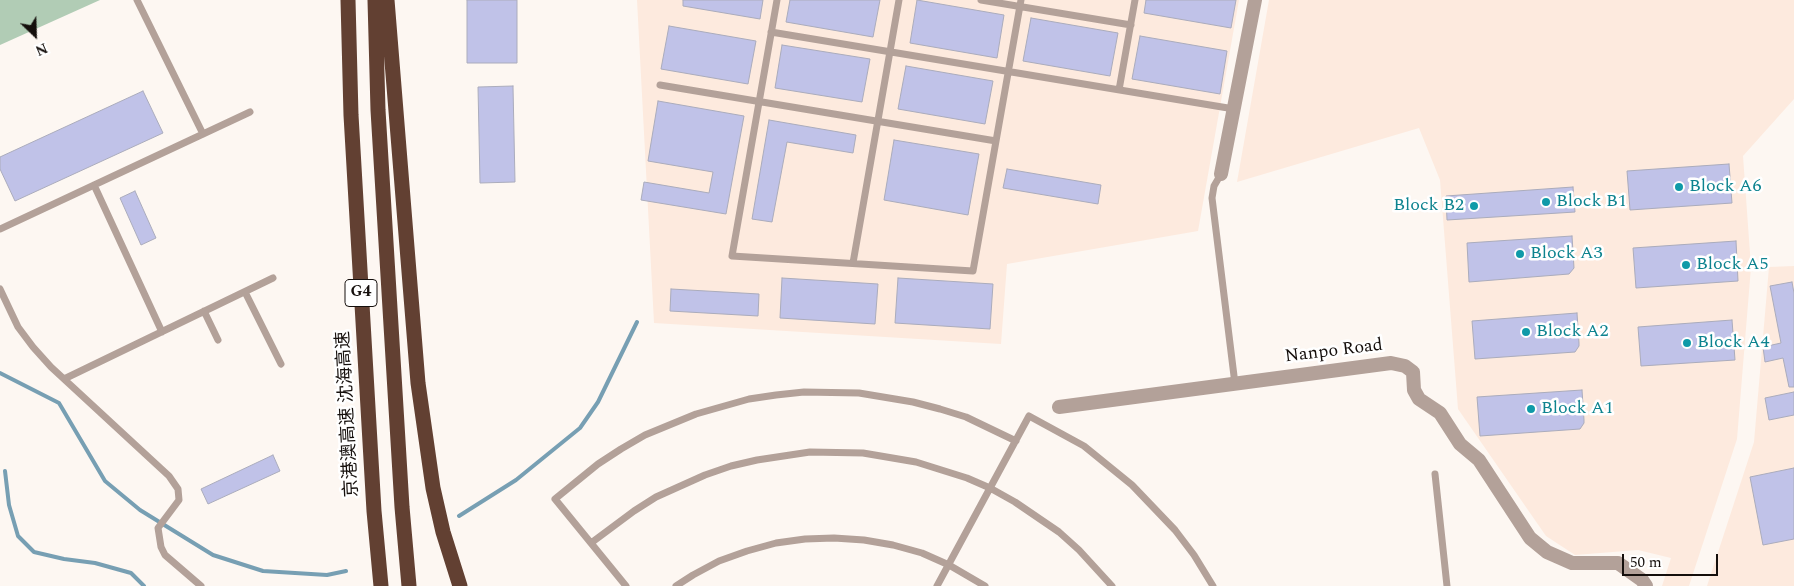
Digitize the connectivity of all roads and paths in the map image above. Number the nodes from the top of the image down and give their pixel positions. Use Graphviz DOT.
graph roads {
  1 [pos="138,0"];
  2 [pos="348,0"];
  3 [pos="375,0"];
  4 [pos="387,0"];
  5 [pos="777,0"];
  6 [pos="898,0"];
  7 [pos="981,0"];
  8 [pos="1135,0"];
  9 [pos="1254,0"];
  10 [pos="1020,3"];
  11 [pos="1131,25"];
  12 [pos="771,32"];
  13 [pos="890,52"];
  14 [pos="1008,72"];
  15 [pos="660,86"];
  16 [pos="1119,90"];
  17 [pos="759,102"];
  18 [pos="1234,109"];
  19 [pos="250,112"];
  20 [pos="878,122"];
  21 [pos="203,134"];
  22 [pos="996,141"];
  23 [pos="1221,174"];
  24 [pos="94,185"];
  25 [pos="0,229"];
  26 [pos="852,263"];
  27 [pos="273,278"];
  28 [pos="0,289"];
  29 [pos="245,292"];
  30 [pos="204,312"];
  31 [pos="162,332"];
  32 [pos="218,340"];
  33 [pos="281,364"];
  34 [pos="64,379"];
  35 [pos="1235,384"];
  36 [pos="1059,407"];
  37 [pos="1016,440"];
  38 [pos="1435,474"];
  39 [pos="990,488"];
  40 [pos="591,543"];
  41 [pos="949,564"];
  42 [pos="1632,580"];
  43 [pos="201,586"];
  44 [pos="381,586"];
  45 [pos="409,586"];
  46 [pos="460,586"];
  47 [pos="626,586"];
  48 [pos="676,586"];
  49 [pos="937,586"];
  50 [pos="985,586"];
  51 [pos="1112,586"];
  52 [pos="1213,586"];
  53 [pos="1447,586"];
  54 [pos="1646,586"];
  1 -- 21 [label="lane"];
  2 -- 44 [label="highway, 京港澳高速 沈海高速 / G4"];
  3 -- 45 [label="highway, G4"];
  4 -- 46 [label="highway"];
  5 -- 12 [label="lane"];
  6 -- 13 [label="lane"];
  7 -- 10 [label="lane"];
  8 -- 11 [label="lane"];
  9 -- 18 [label="street"];
  10 -- 11 [label="lane"];
  10 -- 14 [label="lane"];
  11 -- 16 [label="lane"];
  12 -- 13 [label="lane"];
  12 -- 17 [label="lane"];
  13 -- 14 [label="lane"];
  13 -- 20 [label="lane"];
  14 -- 16 [label="lane"];
  14 -- 22 [label="lane"];
  15 -- 17 [label="lane"];
  16 -- 18 [label="lane"];
  17 -- 20 [label="lane"];
  17 -- 26 [label="lane"];
  18 -- 23 [label="street"];
  19 -- 21 [label="lane"];
  20 -- 22 [label="lane"];
  20 -- 26 [label="lane"];
  21 -- 24 [label="lane"];
  22 -- 26 [label="lane"];
  23 -- 35 [label="lane"];
  24 -- 25 [label="lane"];
  24 -- 31 [label="lane"];
  27 -- 29 [label="lane"];
  28 -- 34 [label="lane"];
  29 -- 30 [label="lane"];
  29 -- 33 [label="lane"];
  30 -- 31 [label="lane"];
  30 -- 32 [label="lane"];
  31 -- 34 [label="lane"];
  34 -- 43 [label="lane"];
  35 -- 36 [label="street, Nanpo Road"];
  35 -- 42 [label="street, Nanpo Road"];
  37 -- 39 [label="lane"];
  37 -- 40 [label="lane"];
  37 -- 52 [label="lane"];
  38 -- 53 [label="lane"];
  39 -- 40 [label="lane"];
  39 -- 41 [label="lane"];
  39 -- 51 [label="lane"];
  40 -- 47 [label="lane"];
  41 -- 48 [label="lane"];
  41 -- 49 [label="lane"];
  41 -- 50 [label="lane"];
  42 -- 54 [label="street, Nanpo Road"];
}
